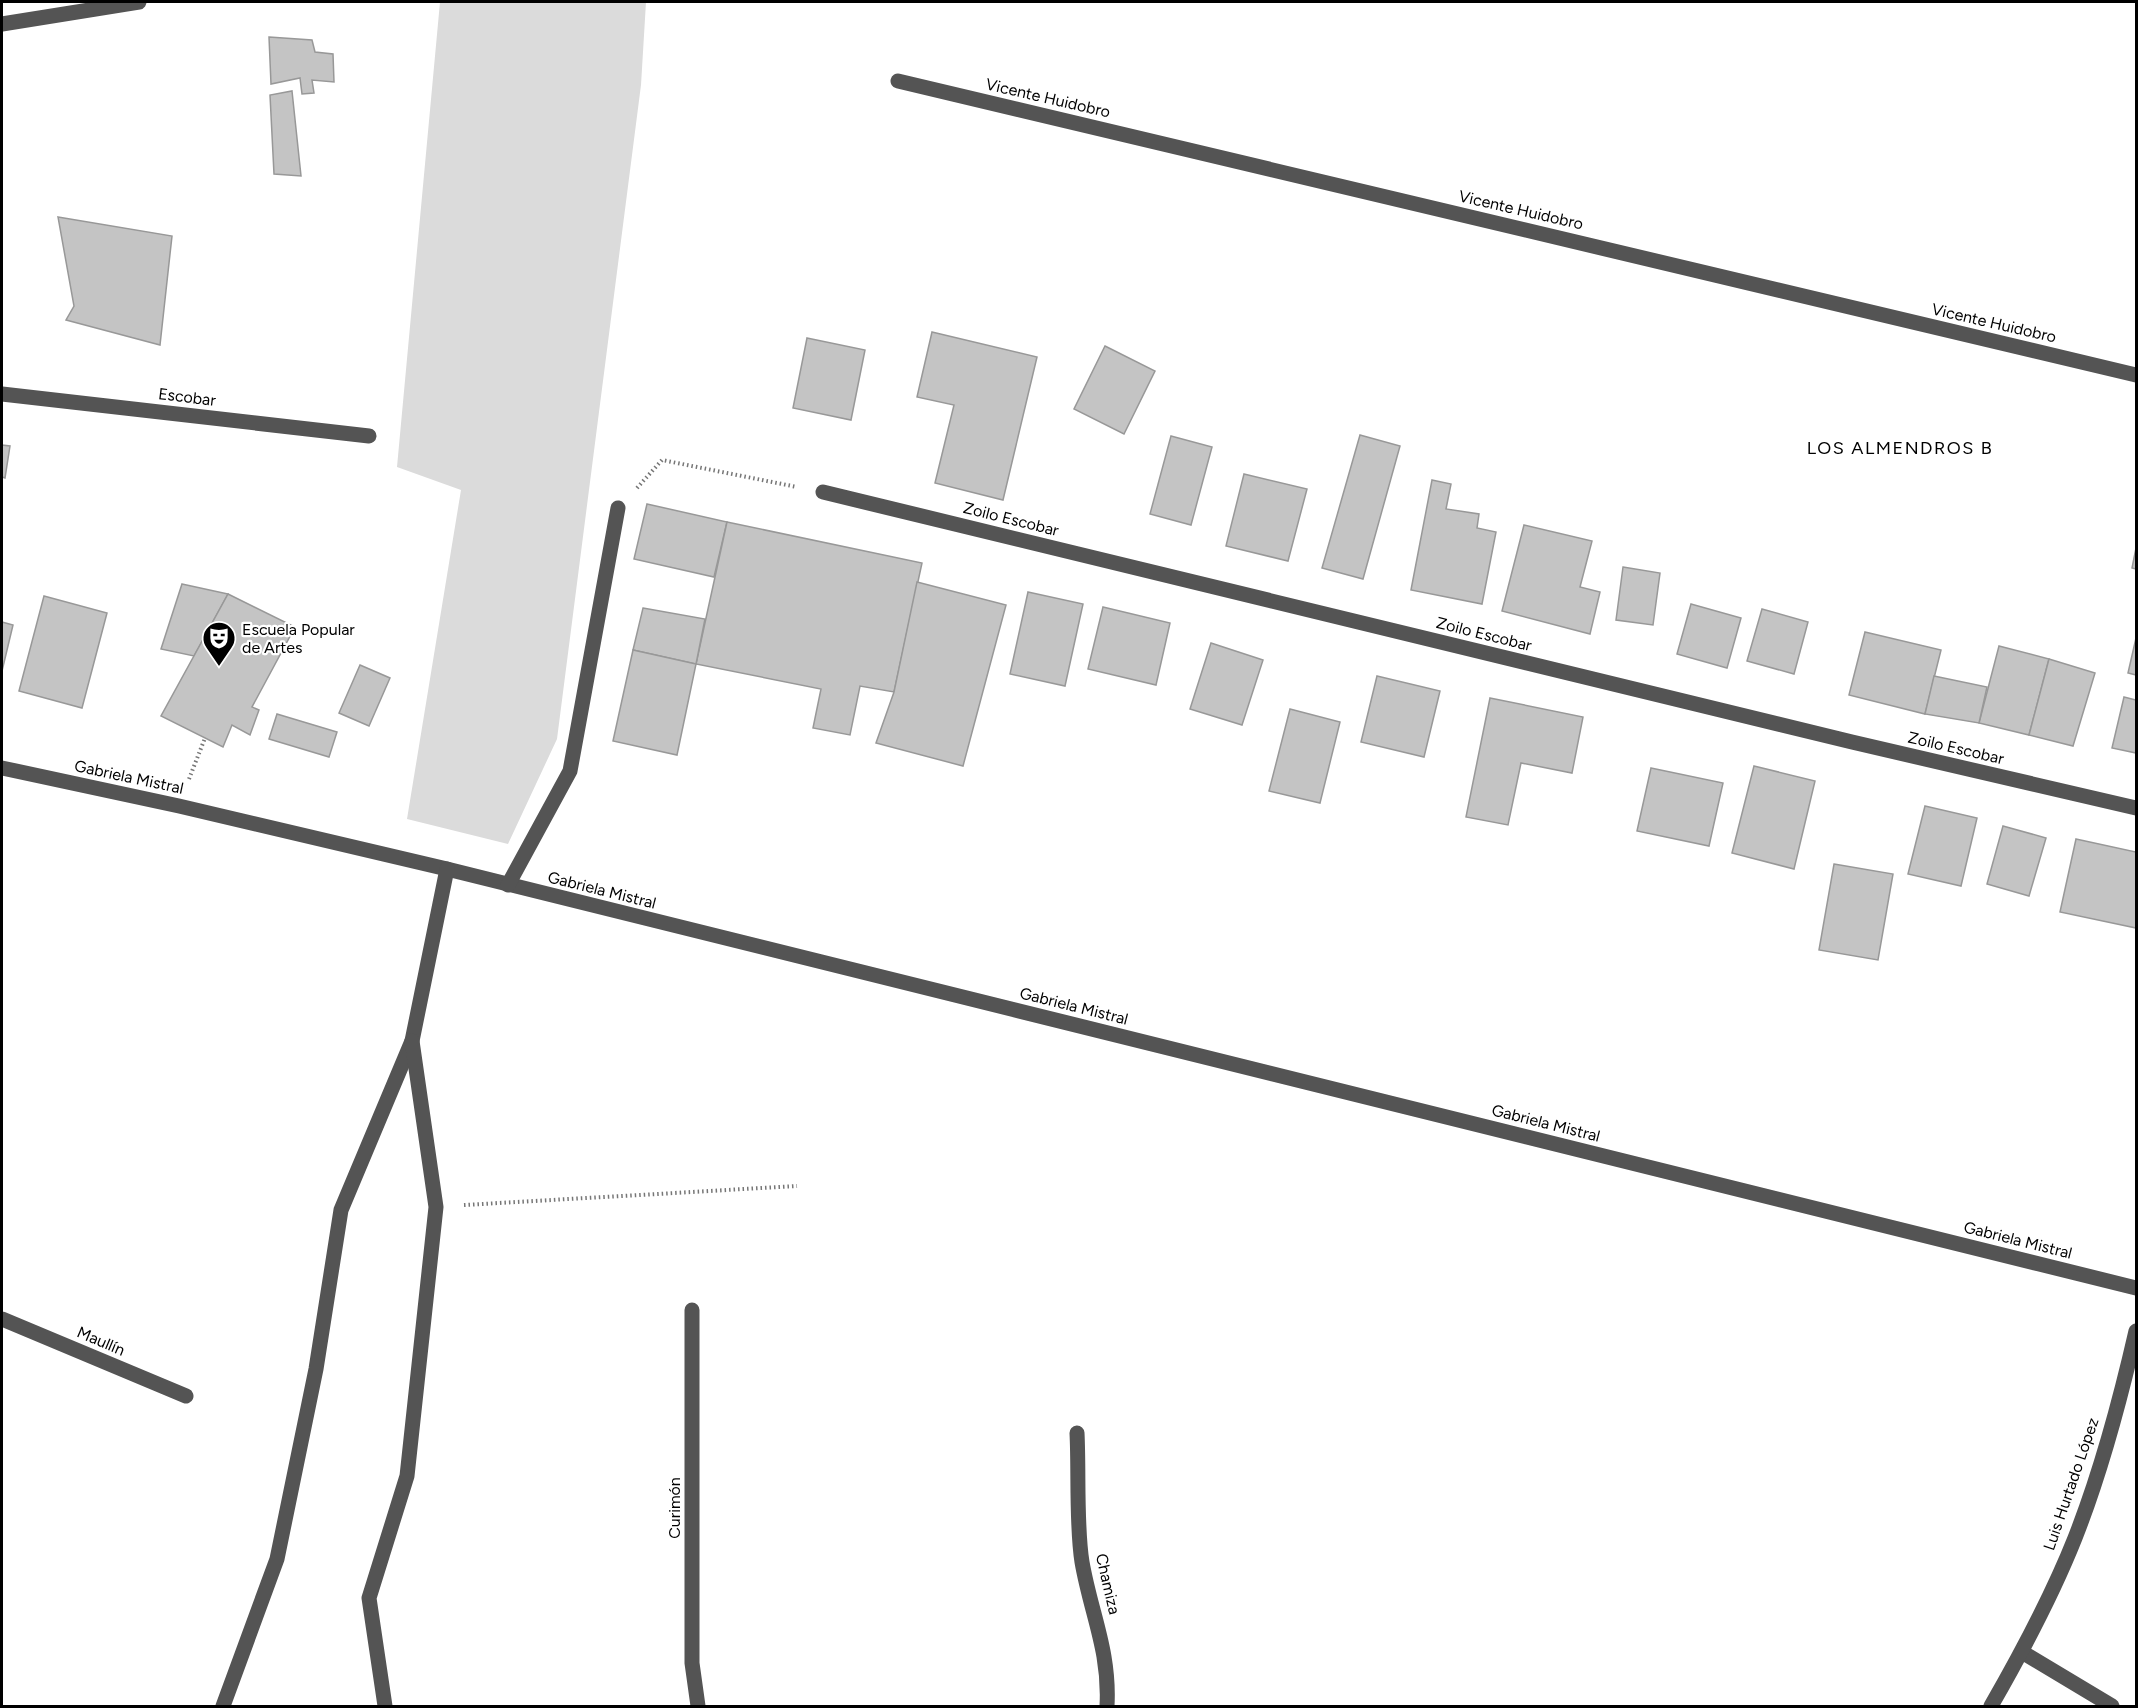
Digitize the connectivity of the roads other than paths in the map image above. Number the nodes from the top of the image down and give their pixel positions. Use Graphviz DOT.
graph roads {
  1 [pos="139,2"];
  2 [pos="2,24"];
  3 [pos="898,81"];
  4 [pos="2136,375"];
  5 [pos="2,394"];
  6 [pos="369,436"];
  7 [pos="823,492"];
  8 [pos="618,508"];
  9 [pos="2,768"];
  10 [pos="2136,808"];
  11 [pos="447,869"];
  12 [pos="508,885"];
  13 [pos="412,1041"];
  14 [pos="2136,1288"];
  15 [pos="692,1310"];
  16 [pos="2,1318"];
  17 [pos="2136,1331"];
  18 [pos="186,1396"];
  19 [pos="1077,1433"];
  20 [pos="2022,1652"];
  21 [pos="223,1707"];
  22 [pos="385,1707"];
  23 [pos="698,1707"];
  24 [pos="1107,1707"];
  25 [pos="1991,1707"];
  26 [pos="2112,1707"];
  1 -- 2 [label="street"];
  3 -- 4 [label="street, Vicente Huidobro"];
  5 -- 6 [label="street, Escobar"];
  7 -- 10 [label="street, Zoilo Escobar"];
  8 -- 12 [label="street"];
  9 -- 11 [label="street, Gabriela Mistral"];
  11 -- 12 [label="street, Gabriela Mistral"];
  11 -- 13 [label="street"];
  12 -- 14 [label="street, Gabriela Mistral"];
  13 -- 21 [label="street"];
  13 -- 22 [label="street"];
  15 -- 23 [label="street, Curimón"];
  16 -- 18 [label="street, Maullín"];
  17 -- 20 [label="street, Luis Hurtado López"];
  19 -- 24 [label="street, Chamiza"];
  20 -- 25 [label="street, Luis Hurtado López"];
  20 -- 26 [label="street"];
}
